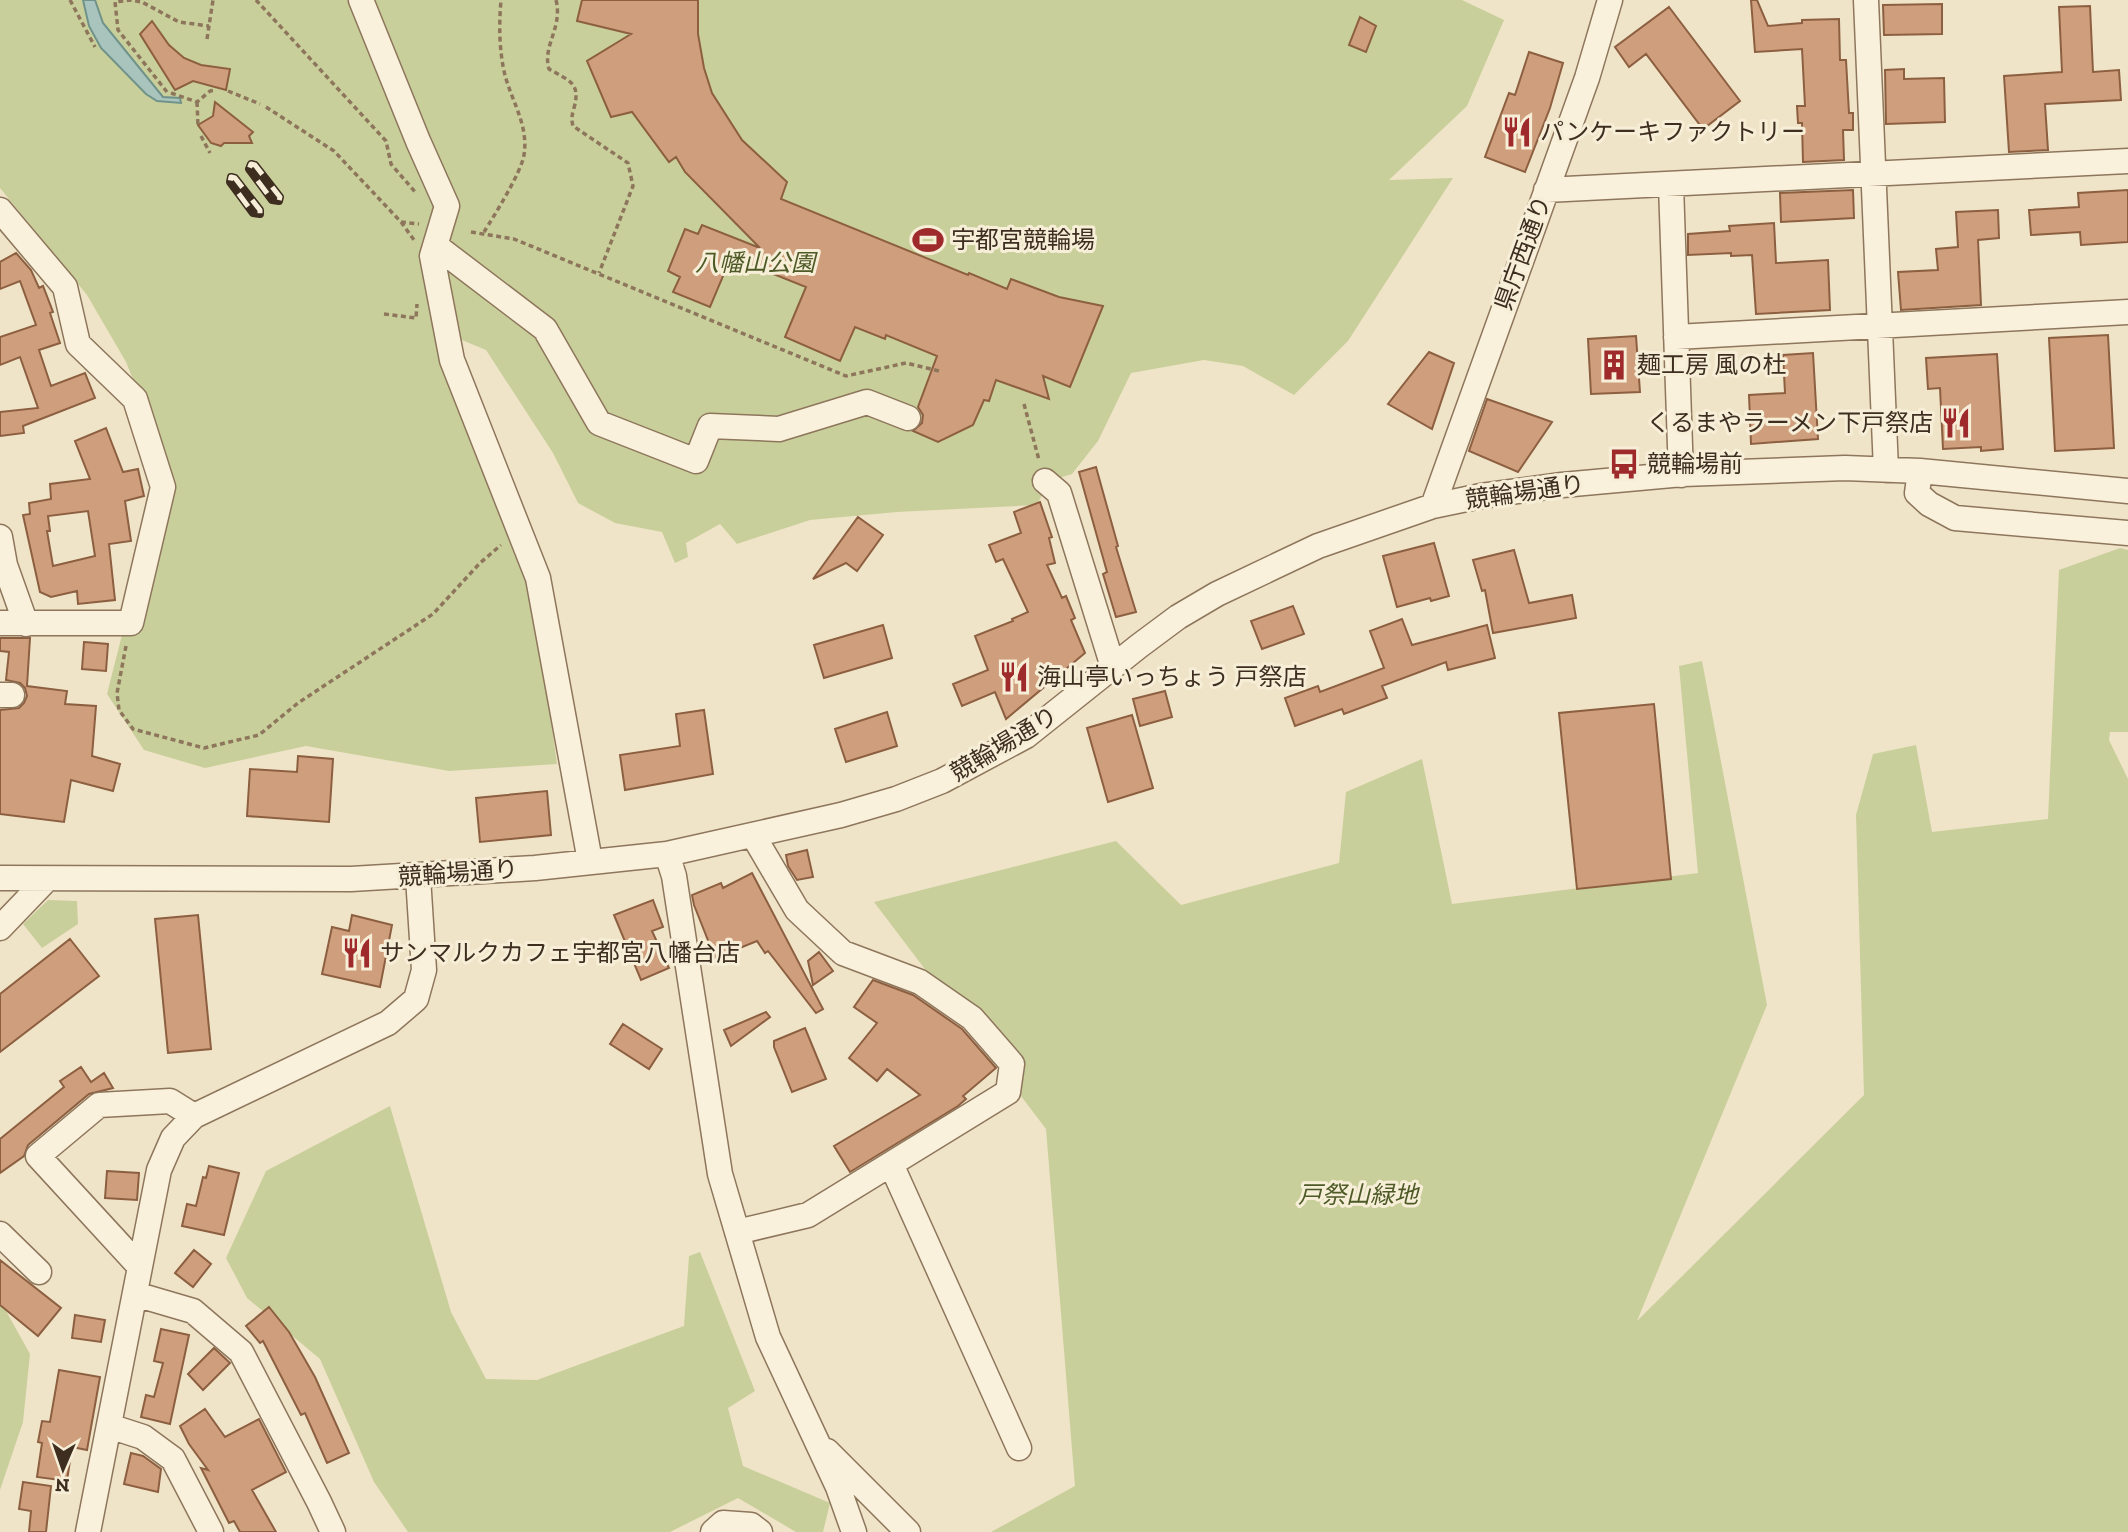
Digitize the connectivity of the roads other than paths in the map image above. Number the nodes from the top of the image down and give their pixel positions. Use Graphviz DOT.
graph roads {
  1 [pos="361,0"];
  2 [pos="1610,0"];
  3 [pos="1866,0"];
  4 [pos="2128,161"];
  5 [pos="1875,174"];
  6 [pos="1671,185"];
  7 [pos="1546,190"];
  8 [pos="0,210"];
  9 [pos="10,238"];
  10 [pos="426,240"];
  11 [pos="2128,312"];
  12 [pos="1881,327"];
  13 [pos="1676,337"];
  14 [pos="908,418"];
  15 [pos="1886,470"];
  16 [pos="1920,471"];
  17 [pos="1681,475"];
  18 [pos="1045,481"];
  19 [pos="2128,491"];
  20 [pos="1433,506"];
  21 [pos="2128,533"];
  22 [pos="0,537"];
  23 [pos="0,623"];
  24 [pos="26,624"];
  25 [pos="1113,667"];
  26 [pos="753,835"];
  27 [pos="667,855"];
  28 [pos="590,861"];
  29 [pos="418,877"];
  30 [pos="0,878"];
  31 [pos="47,879"];
  32 [pos="0,928"];
  33 [pos="194,1116"];
  34 [pos="891,1164"];
  35 [pos="737,1232"];
  36 [pos="0,1234"];
  37 [pos="140,1268"];
  38 [pos="39,1272"];
  39 [pos="135,1294"];
  40 [pos="109,1426"];
  41 [pos="812,1435"];
  42 [pos="1019,1448"];
  43 [pos="88,1532"];
  44 [pos="211,1532"];
  45 [pos="333,1532"];
  46 [pos="713,1532"];
  47 [pos="760,1532"];
  48 [pos="854,1532"];
  49 [pos="908,1532"];
  1 -- 10 [label="street"];
  2 -- 7 [label="street, 県庁西通り"];
  3 -- 5 [label="street"];
  4 -- 5 [label="street"];
  5 -- 6 [label="street"];
  5 -- 12 [label="street"];
  6 -- 7 [label="street"];
  6 -- 13 [label="street"];
  7 -- 20 [label="street, 県庁西通り"];
  8 -- 9 [label="street"];
  9 -- 24 [label="street"];
  10 -- 14 [label="street"];
  10 -- 28 [label="street"];
  11 -- 12 [label="street"];
  12 -- 13 [label="street"];
  12 -- 15 [label="street"];
  13 -- 17 [label="street"];
  15 -- 16 [label="street, 競輪場通り"];
  15 -- 17 [label="street, 競輪場通り"];
  16 -- 19 [label="street, 競輪場通り"];
  16 -- 21 [label="street"];
  17 -- 20 [label="street, 競輪場通り"];
  18 -- 25 [label="street"];
  20 -- 25 [label="street, 競輪場通り"];
  22 -- 24 [label="street"];
  23 -- 24 [label="street"];
  25 -- 26 [label="street, 競輪場通り"];
  26 -- 27 [label="street, 競輪場通り"];
  26 -- 34 [label="street"];
  27 -- 28 [label="street, 競輪場通り"];
  27 -- 35 [label="street"];
  28 -- 29 [label="street, 競輪場通り"];
  29 -- 31 [label="street, 競輪場通り"];
  29 -- 33 [label="street"];
  30 -- 31 [label="street, 競輪場通り"];
  31 -- 32 [label="street"];
  33 -- 37 [label="street"];
  33 -- 37 [label="street"];
  34 -- 35 [label="street"];
  34 -- 42 [label="street"];
  35 -- 41 [label="street"];
  36 -- 38 [label="street"];
  37 -- 39 [label="street"];
  39 -- 40 [label="street"];
  39 -- 45 [label="street"];
  40 -- 43 [label="street"];
  40 -- 44 [label="street"];
  41 -- 48 [label="street"];
  41 -- 49 [label="street"];
  46 -- 47 [label="street"];
}
